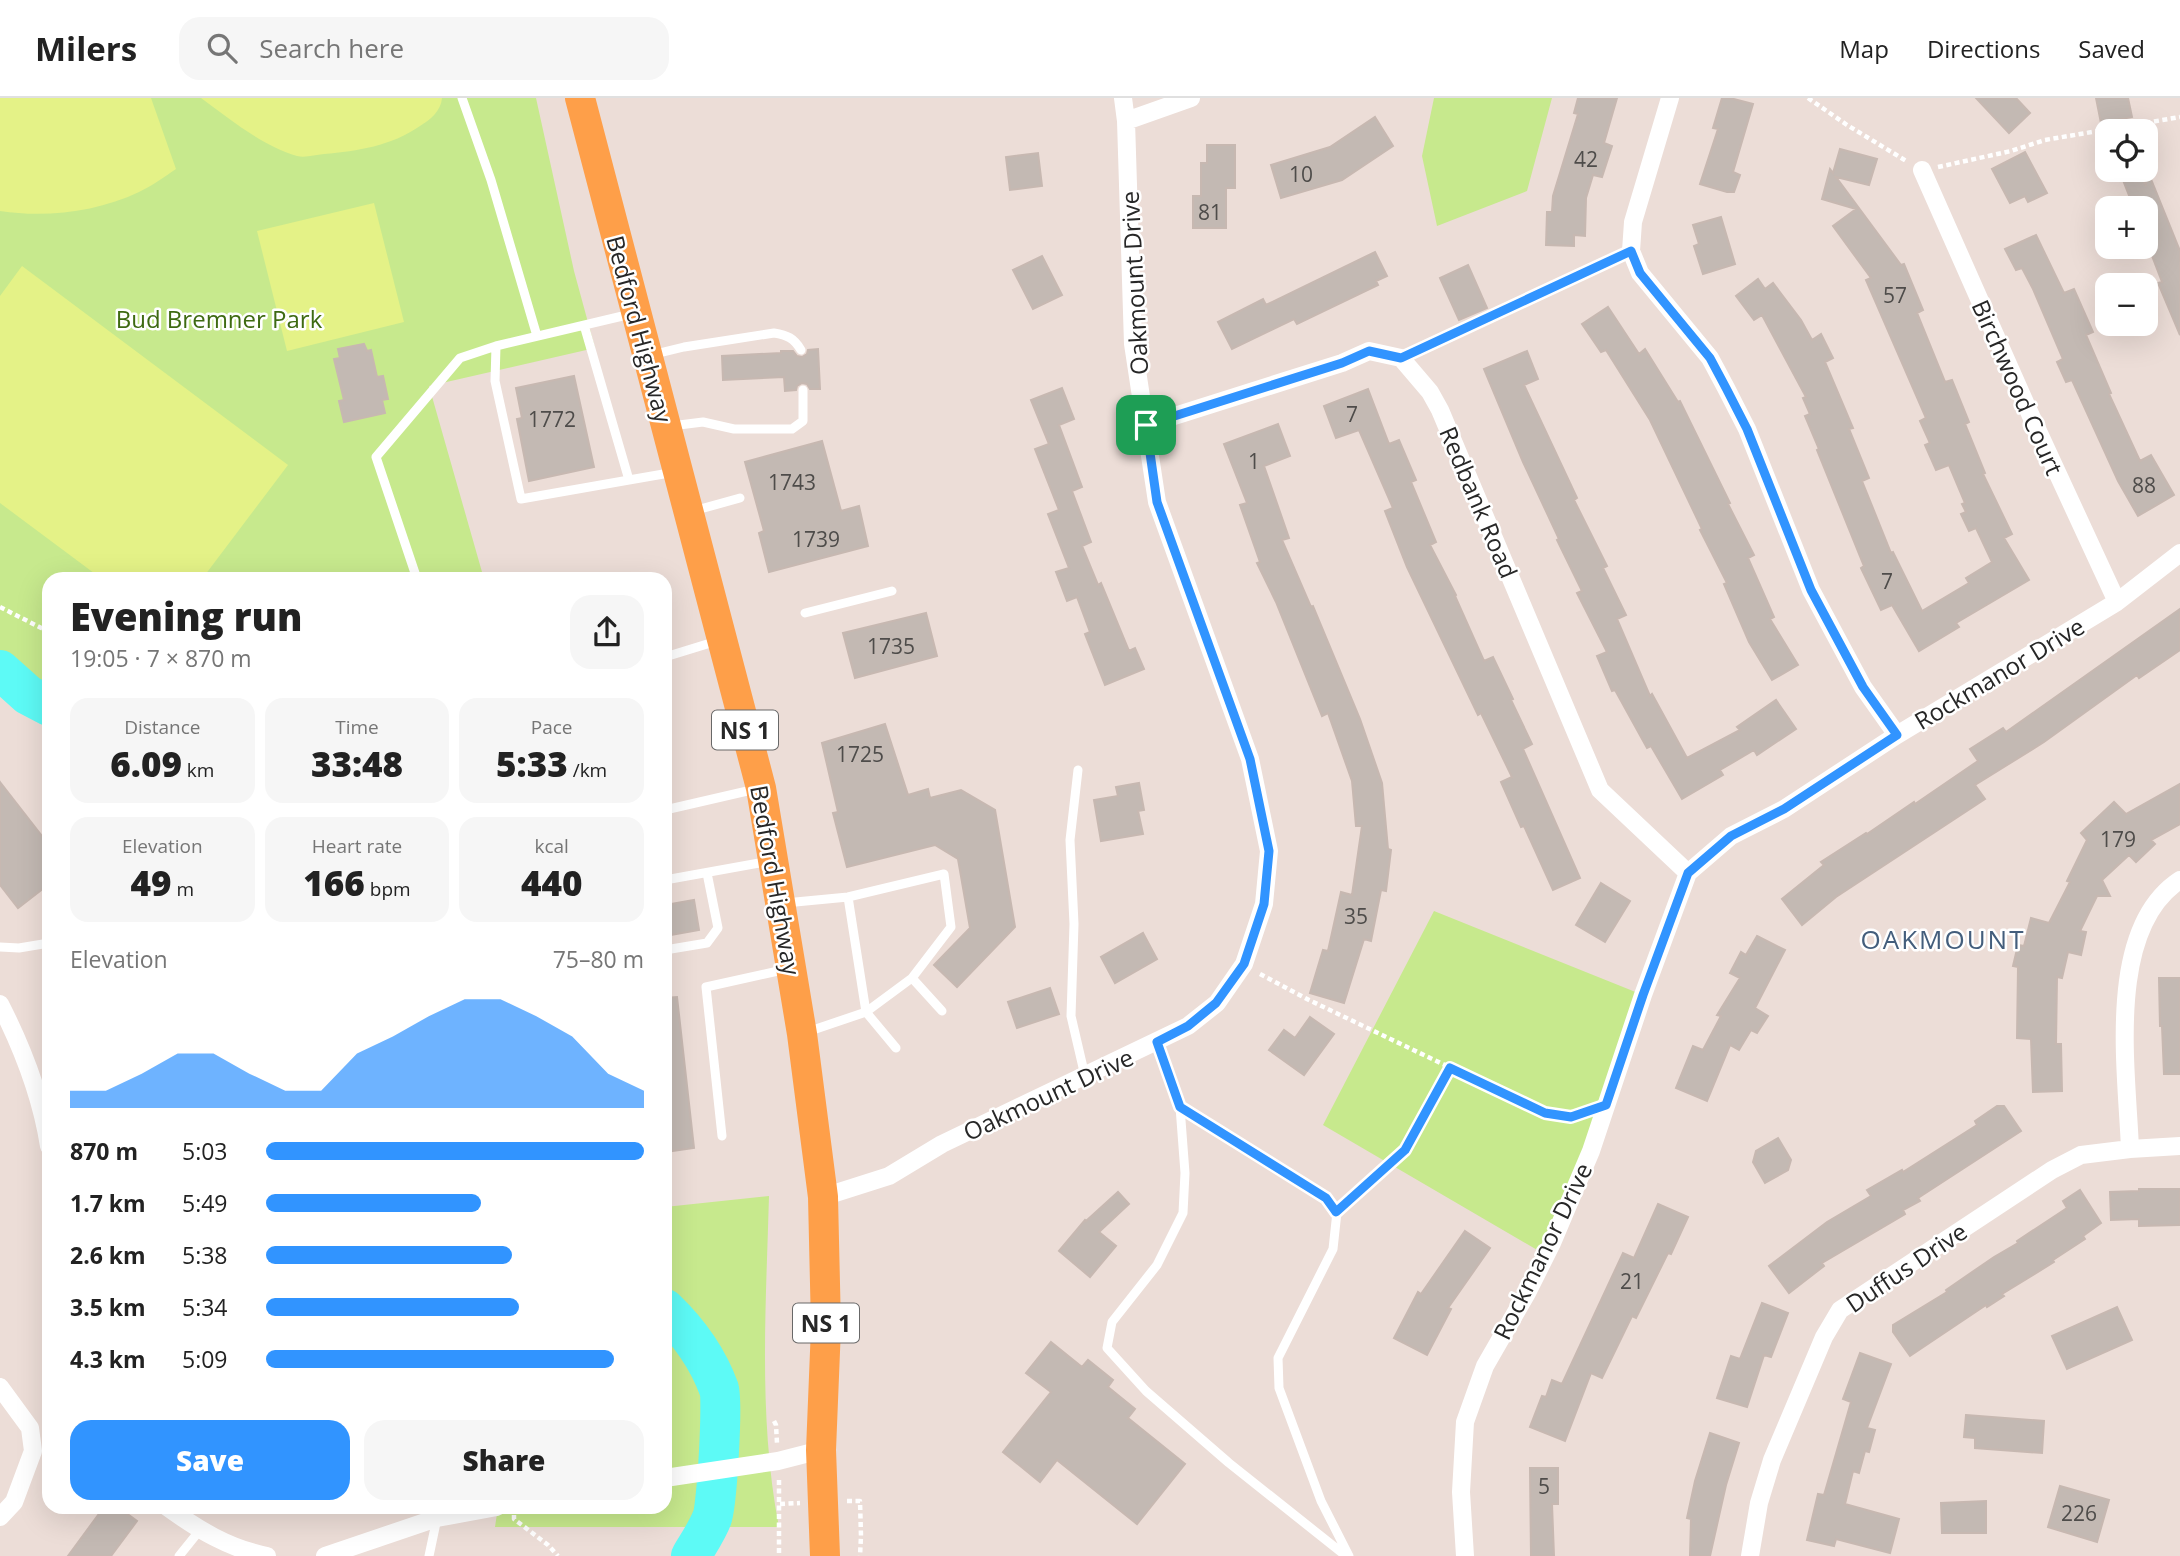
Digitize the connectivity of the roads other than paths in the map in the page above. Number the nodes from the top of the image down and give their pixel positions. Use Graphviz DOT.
graph roads {
  1 [pos="463,98"];
  2 [pos="580,98"];
  3 [pos="1123,98"];
  4 [pos="1191,98"];
  5 [pos="1670,98"];
  6 [pos="1126,121"];
  7 [pos="1922,170"];
  8 [pos="636,313"];
  9 [pos="584,325"];
  10 [pos="537,336"];
  11 [pos="496,346"];
  12 [pos="801,350"];
  13 [pos="648,356"];
  14 [pos="803,390"];
  15 [pos="1146,425"];
  16 [pos="666,427"];
  17 [pos="677,472"];
  18 [pos="629,480"];
  19 [pos="740,498"];
  20 [pos="688,513"];
  21 [pos="2180,552"];
  22 [pos="415,572"];
  23 [pos="892,591"];
  24 [pos="2117,602"];
  25 [pos="805,613"];
  26 [pos="721,639"];
  27 [pos="672,655"];
  28 [pos="1897,735"];
  29 [pos="1078,770"];
  30 [pos="761,788"];
  31 [pos="672,808"];
  32 [pos="774,860"];
  33 [pos="707,873"];
  34 [pos="1688,873"];
  35 [pos="672,879"];
  36 [pos="2180,880"];
  37 [pos="848,897"];
  38 [pos="781,903"];
  39 [pos="42,944"];
  40 [pos="0,947"];
  41 [pos="672,949"];
  42 [pos="792,968"];
  43 [pos="912,978"];
  44 [pos="0,1003"];
  45 [pos="942,1011"];
  46 [pos="866,1012"];
  47 [pos="803,1034"];
  48 [pos="1157,1042"];
  49 [pos="896,1048"];
  50 [pos="1085,1076"];
  51 [pos="1180,1107"];
  52 [pos="42,1112"];
  53 [pos="722,1136"];
  54 [pos="2180,1146"];
  55 [pos="2130,1149"];
  56 [pos="822,1196"];
  57 [pos="0,1387"];
  58 [pos="821,1450"];
  59 [pos="672,1477"];
  60 [pos="177,1514"];
  61 [pos="459,1514"];
  62 [pos="0,1517"];
  63 [pos="437,1518"];
  64 [pos="200,1530"];
  65 [pos="179,1556"];
  66 [pos="267,1556"];
  67 [pos="325,1556"];
  68 [pos="429,1556"];
  69 [pos="825,1556"];
  70 [pos="1347,1556"];
  71 [pos="1465,1556"];
  72 [pos="1750,1556"];
  1 -- 10 [label="lane"];
  2 -- 8 [label="main road, Bedford Highway / NS 1"];
  3 -- 6 [label="street, Oakmount Drive"];
  4 -- 6 [label="street"];
  5 -- 28 [label="street"];
  6 -- 15 [label="street, Oakmount Drive"];
  7 -- 24 [label="street, Birchwood Court"];
  8 -- 9 [label="lane"];
  8 -- 13 [label="main road, Bedford Highway / NS 1"];
  9 -- 10 [label="lane"];
  9 -- 18 [label="lane"];
  10 -- 11 [label="lane"];
  11 -- 18 [label="lane"];
  11 -- 22 [label="lane"];
  12 -- 13 [label="lane"];
  13 -- 16 [label="main road, Bedford Highway / NS 1"];
  14 -- 16 [label="lane"];
  15 -- 34 [label="street, Redbank Road"];
  15 -- 48 [label="street, Oakmount Drive"];
  16 -- 17 [label="main road, Bedford Highway / NS 1"];
  17 -- 18 [label="lane"];
  17 -- 20 [label="main road, Bedford Highway / NS 1"];
  19 -- 20 [label="lane"];
  20 -- 26 [label="main road, Bedford Highway / NS 1"];
  21 -- 24 [label="street, Rockmanor Drive"];
  23 -- 25 [label="lane"];
  24 -- 28 [label="street, Rockmanor Drive"];
  26 -- 27 [label="lane"];
  26 -- 30 [label="main road, Bedford Highway / NS 1"];
  28 -- 34 [label="street, Rockmanor Drive"];
  29 -- 50 [label="lane"];
  30 -- 31 [label="lane"];
  30 -- 32 [label="main road, Bedford Highway / NS 1"];
  32 -- 33 [label="lane"];
  32 -- 38 [label="main road, Bedford Highway / NS 1"];
  33 -- 35 [label="lane"];
  33 -- 41 [label="lane"];
  34 -- 71 [label="street, Rockmanor Drive"];
  36 -- 55 [label="street"];
  37 -- 38 [label="lane"];
  37 -- 43 [label="lane"];
  37 -- 46 [label="lane"];
  38 -- 42 [label="main road, Bedford Highway / NS 1"];
  39 -- 40 [label="lane"];
  42 -- 47 [label="main road, Bedford Highway / NS 1"];
  42 -- 53 [label="lane"];
  43 -- 45 [label="lane"];
  43 -- 46 [label="lane"];
  44 -- 52 [label="street"];
  46 -- 47 [label="lane"];
  46 -- 49 [label="lane"];
  47 -- 56 [label="main road, Bedford Highway / NS 1"];
  48 -- 50 [label="street, Oakmount Drive"];
  48 -- 51 [label="lane"];
  50 -- 56 [label="street, Oakmount Drive"];
  51 -- 70 [label="lane"];
  51 -- 70 [label="lane"];
  54 -- 55 [label="street, Duffus Drive"];
  55 -- 72 [label="street, Duffus Drive"];
  56 -- 58 [label="main road, Bedford Highway / NS 1"];
  57 -- 62 [label="street"];
  58 -- 59 [label="street"];
  58 -- 69 [label="main road, Bedford Highway / NS 1"];
  60 -- 64 [label="street"];
  61 -- 63 [label="street"];
  63 -- 67 [label="street"];
  63 -- 68 [label="lane"];
  64 -- 65 [label="lane"];
  64 -- 66 [label="street"];
}
